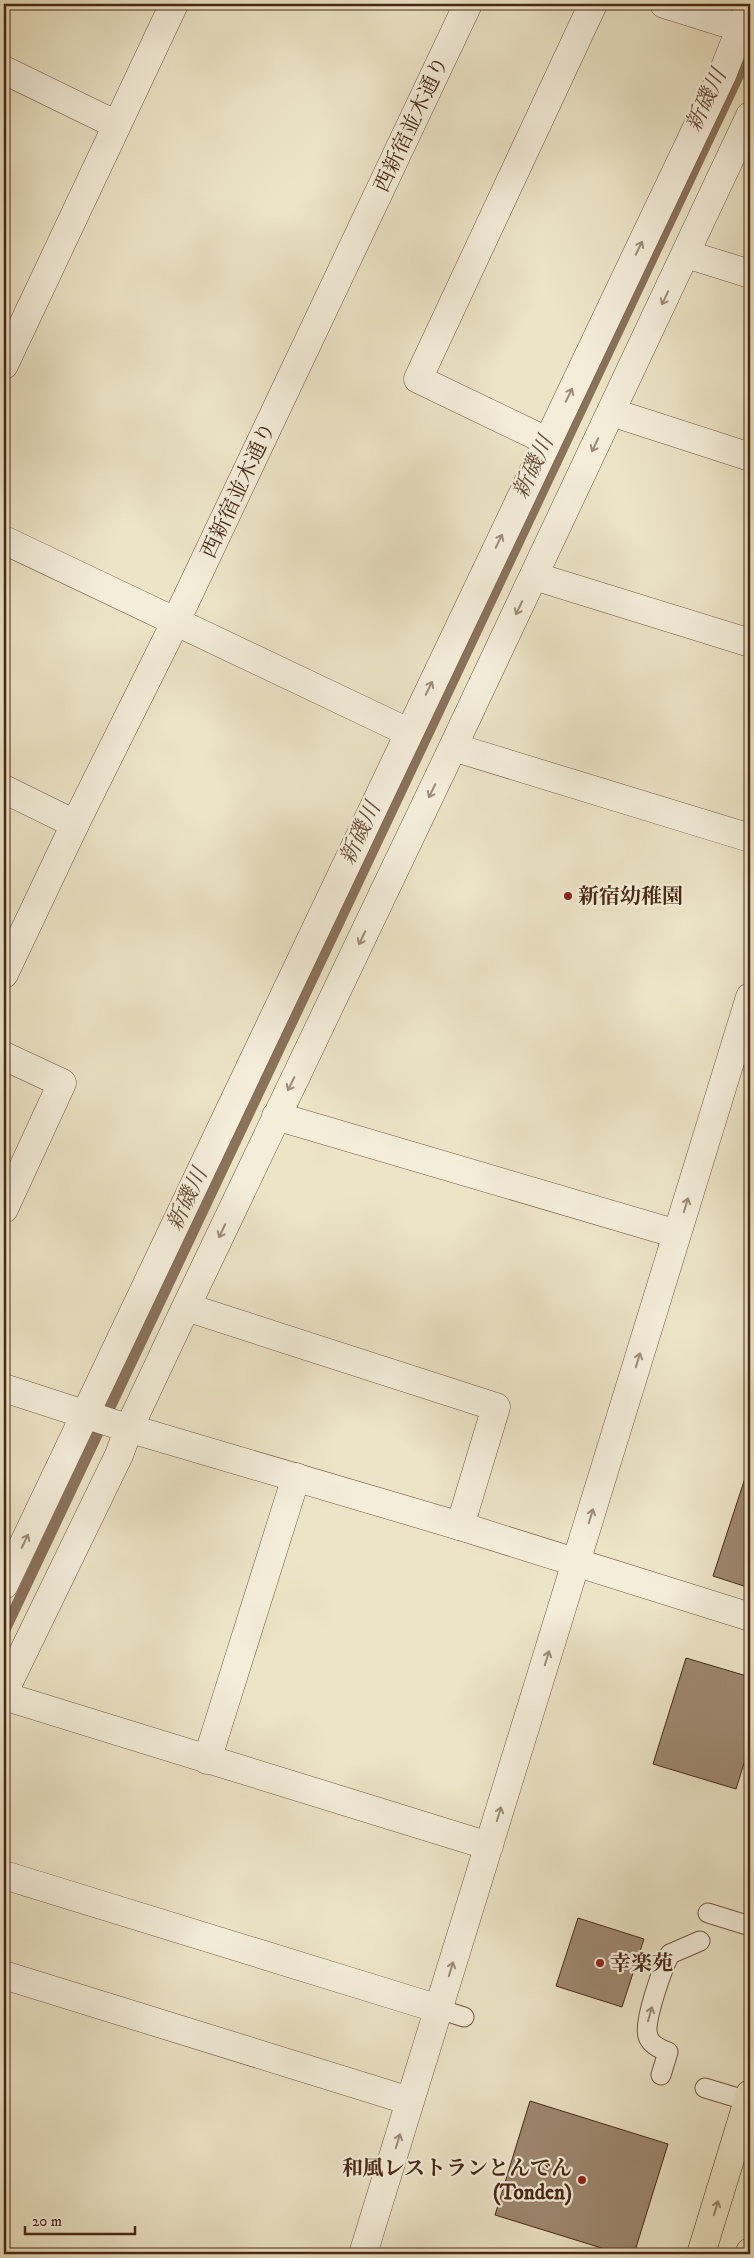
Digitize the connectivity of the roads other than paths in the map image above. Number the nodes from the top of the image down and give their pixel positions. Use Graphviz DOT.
graph roads {
  1 [pos="174,4"];
  2 [pos="468,4"];
  3 [pos="593,4"];
  4 [pos="664,4"];
  5 [pos="747,21"];
  6 [pos="4,70"];
  7 [pos="750,116"];
  8 [pos="116,125"];
  9 [pos="686,254"];
  10 [pos="750,274"];
  11 [pos="4,365"];
  12 [pos="611,412"];
  13 [pos="547,441"];
  14 [pos="750,456"];
  15 [pos="4,540"];
  16 [pos="534,576"];
  17 [pos="175,622"];
  18 [pos="750,643"];
  19 [pos="408,732"];
  20 [pos="453,747"];
  21 [pos="4,789"];
  22 [pos="75,824"];
  23 [pos="750,838"];
  24 [pos="4,974"];
  25 [pos="750,997"];
  26 [pos="4,1056"];
  27 [pos="276,1116"];
  28 [pos="4,1209"];
  29 [pos="677,1234"];
  30 [pos="186,1307"];
  31 [pos="4,1388"];
  32 [pos="89,1416"];
  33 [pos="125,1427"];
  34 [pos="296,1477"];
  35 [pos="460,1526"];
  36 [pos="577,1562"];
  37 [pos="4,1585"];
  38 [pos="750,1617"];
  39 [pos="4,1694"];
  40 [pos="207,1760"];
  41 [pos="489,1846"];
  42 [pos="4,1875"];
  43 [pos="708,1913"];
  44 [pos="750,1926"];
  45 [pos="700,1941"];
  46 [pos="4,1975"];
  47 [pos="452,2013"];
  48 [pos="661,2076"];
  49 [pos="705,2088"];
  50 [pos="749,2097"];
  51 [pos="410,2101"];
  52 [pos="363,2254"];
  53 [pos="701,2254"];
  1 -- 8 [label="street"];
  2 -- 17 [label="street, 西新宿並木通り"];
  3 -- 13 [label="street"];
  4 -- 5 [label="street"];
  13 -- 5 [label="street, one-way"];
  6 -- 8 [label="street"];
  7 -- 9 [label="street"];
  8 -- 11 [label="street"];
  9 -- 10 [label="street"];
  9 -- 12 [label="street, one-way"];
  12 -- 14 [label="street"];
  12 -- 16 [label="street, one-way"];
  19 -- 13 [label="street, one-way"];
  15 -- 17 [label="street"];
  16 -- 18 [label="street"];
  16 -- 20 [label="street, one-way"];
  17 -- 19 [label="street"];
  17 -- 22 [label="street, 西新宿並木通り"];
  19 -- 32 [label="street"];
  20 -- 23 [label="street"];
  20 -- 27 [label="street, one-way"];
  21 -- 22 [label="street"];
  22 -- 24 [label="street, 西新宿並木通り"];
  29 -- 25 [label="street, one-way"];
  26 -- 28 [label="street"];
  27 -- 29 [label="street"];
  27 -- 30 [label="street, one-way"];
  36 -- 29 [label="street, one-way"];
  30 -- 33 [label="street"];
  30 -- 35 [label="street"];
  31 -- 32 [label="street"];
  32 -- 33 [label="street"];
  37 -- 32 [label="street, one-way"];
  33 -- 34 [label="street"];
  33 -- 39 [label="street"];
  34 -- 35 [label="street"];
  34 -- 40 [label="street"];
  35 -- 36 [label="street"];
  36 -- 38 [label="street"];
  41 -- 36 [label="street, one-way"];
  39 -- 40 [label="street"];
  40 -- 41 [label="street"];
  47 -- 41 [label="street, one-way"];
  42 -- 47 [label="street"];
  43 -- 44 [label="lane"];
  48 -- 45 [label="lane, one-way"];
  46 -- 51 [label="street"];
  47 -- 51 [label="street"];
  49 -- 50 [label="lane"];
  53 -- 50 [label="main road, one-way"];
  52 -- 51 [label="street, one-way"];
}
